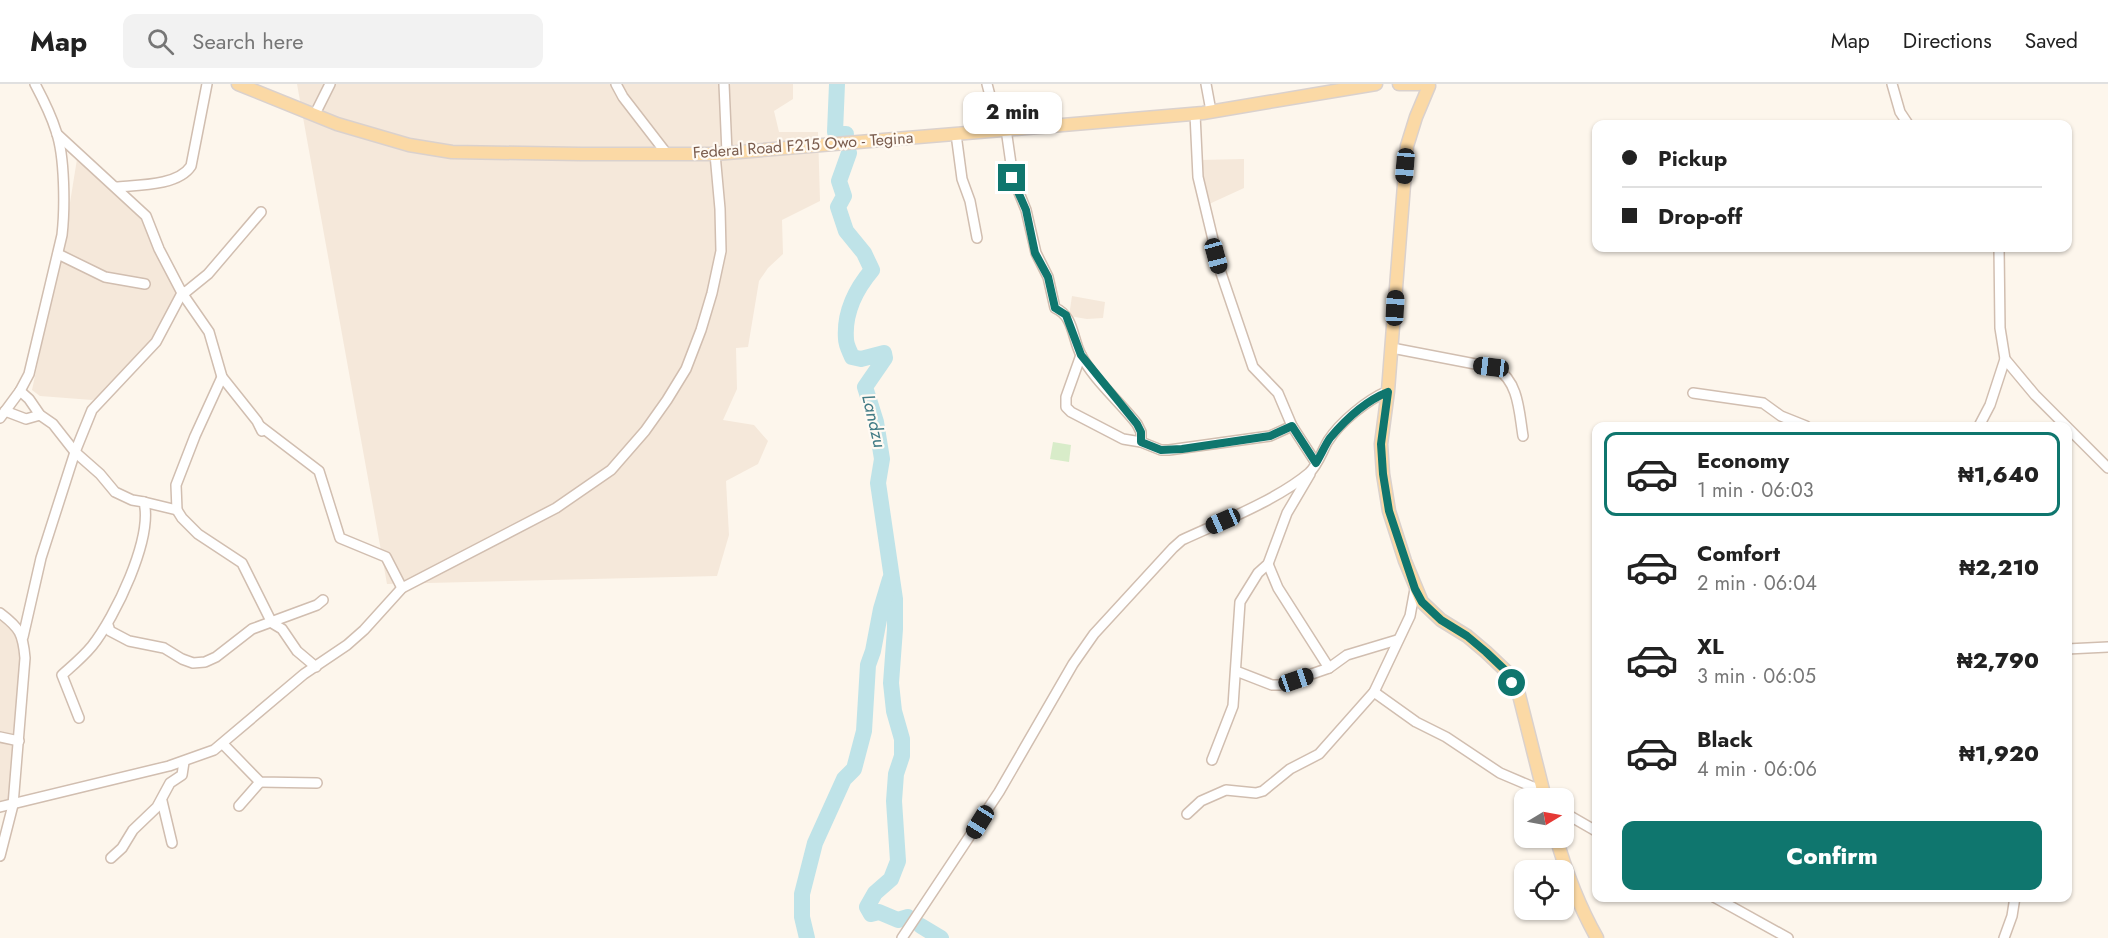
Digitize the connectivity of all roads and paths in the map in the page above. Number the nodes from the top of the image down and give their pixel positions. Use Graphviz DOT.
graph roads {
  1 [pos="35,84"];
  2 [pos="207,84"];
  3 [pos="238,84"];
  4 [pos="330,84"];
  5 [pos="616,84"];
  6 [pos="724,84"];
  7 [pos="987,84"];
  8 [pos="1206,84"];
  9 [pos="1376,84"];
  10 [pos="1399,84"];
  11 [pos="1892,84"];
  12 [pos="1428,85"];
  13 [pos="1345,87"];
  14 [pos="1211,111"];
  15 [pos="315,114"];
  16 [pos="1195,114"];
  17 [pos="1906,120"];
  18 [pos="1002,129"];
  19 [pos="57,134"];
  20 [pos="956,134"];
  21 [pos="721,153"];
  22 [pos="667,154"];
  23 [pos="116,188"];
  24 [pos="261,212"];
  25 [pos="977,238"];
  26 [pos="1999,252"];
  27 [pos="58,254"];
  28 [pos="146,284"];
  29 [pos="182,293"];
  30 [pos="1392,348"];
  31 [pos="1081,355"];
  32 [pos="2005,359"];
  33 [pos="222,377"];
  34 [pos="20,391"];
  35 [pos="1388,392"];
  36 [pos="1693,393"];
  37 [pos="2,415"];
  38 [pos="40,415"];
  39 [pos="1796,422"];
  40 [pos="1981,422"];
  41 [pos="2061,422"];
  42 [pos="1292,426"];
  43 [pos="2072,433"];
  44 [pos="1523,436"];
  45 [pos="1141,442"];
  46 [pos="75,453"];
  47 [pos="1314,467"];
  48 [pos="2108,468"];
  49 [pos="144,502"];
  50 [pos="177,510"];
  51 [pos="1268,564"];
  52 [pos="402,588"];
  53 [pos="1415,589"];
  54 [pos="323,600"];
  55 [pos="0,614"];
  56 [pos="272,623"];
  57 [pos="108,625"];
  58 [pos="23,637"];
  59 [pos="1397,640"];
  60 [pos="2108,647"];
  61 [pos="2072,649"];
  62 [pos="316,666"];
  63 [pos="1329,668"];
  64 [pos="1236,671"];
  65 [pos="1374,692"];
  66 [pos="79,718"];
  67 [pos="0,736"];
  68 [pos="19,741"];
  69 [pos="223,744"];
  70 [pos="1212,760"];
  71 [pos="184,762"];
  72 [pos="260,782"];
  73 [pos="317,783"];
  74 [pos="1534,788"];
  75 [pos="1542,788"];
  76 [pos="162,801"];
  77 [pos="13,805"];
  78 [pos="239,806"];
  79 [pos="0,807"];
  80 [pos="1187,814"];
  81 [pos="1574,818"];
  82 [pos="1592,829"];
  83 [pos="172,843"];
  84 [pos="1559,848"];
  85 [pos="0,856"];
  86 [pos="111,858"];
  87 [pos="1723,902"];
  88 [pos="2014,902"];
  89 [pos="902,938"];
  90 [pos="1598,938"];
  91 [pos="1788,938"];
  92 [pos="2004,938"];
  1 -- 19 [label="street"];
  2 -- 23 [label="street"];
  3 -- 15 [label="main road, Federal Road F215 Owo - Tegina"];
  4 -- 15 [label="street"];
  5 -- 22 [label="street"];
  6 -- 21 [label="street"];
  7 -- 18 [label="street"];
  8 -- 14 [label="street"];
  9 -- 13 [label="main road, Federal Road F215 Owo - Tegina"];
  10 -- 12 [label="main road"];
  11 -- 17 [label="street"];
  12 -- 30 [label="main road"];
  13 -- 14 [label="main road, Federal Road F215 Owo - Tegina"];
  14 -- 16 [label="main road, Federal Road F215 Owo - Tegina"];
  15 -- 22 [label="main road, Federal Road F215 Owo - Tegina"];
  16 -- 18 [label="main road, Federal Road F215 Owo - Tegina"];
  16 -- 42 [label="street"];
  18 -- 20 [label="main road, Federal Road F215 Owo - Tegina"];
  18 -- 31 [label="street"];
  19 -- 23 [label="street"];
  19 -- 27 [label="street"];
  20 -- 21 [label="main road, Federal Road F215 Owo - Tegina"];
  20 -- 25 [label="street"];
  21 -- 22 [label="main road, Federal Road F215 Owo - Tegina"];
  21 -- 52 [label="street"];
  23 -- 29 [label="street"];
  24 -- 29 [label="street"];
  26 -- 32 [label="street"];
  27 -- 28 [label="street"];
  27 -- 34 [label="street"];
  29 -- 33 [label="street"];
  29 -- 46 [label="street"];
  30 -- 35 [label="main road"];
  30 -- 44 [label="street"];
  31 -- 45 [label="street"];
  31 -- 45 [label="street"];
  32 -- 40 [label="street"];
  32 -- 41 [label="street"];
  33 -- 50 [label="street"];
  33 -- 52 [label="street"];
  34 -- 37 [label="street"];
  34 -- 38 [label="street"];
  35 -- 47 [label="street"];
  35 -- 53 [label="main road"];
  36 -- 39 [label="street"];
  37 -- 38 [label="street"];
  38 -- 46 [label="street"];
  42 -- 45 [label="street"];
  42 -- 47 [label="street"];
  43 -- 48 [label="street"];
  46 -- 49 [label="street"];
  46 -- 58 [label="street"];
  47 -- 51 [label="street"];
  47 -- 89 [label="street"];
  49 -- 50 [label="street"];
  49 -- 57 [label="street"];
  50 -- 56 [label="street"];
  51 -- 63 [label="street"];
  51 -- 64 [label="street"];
  52 -- 62 [label="street"];
  53 -- 59 [label="street"];
  53 -- 75 [label="main road"];
  54 -- 56 [label="street"];
  55 -- 58 [label="street"];
  56 -- 57 [label="street"];
  56 -- 62 [label="street"];
  57 -- 66 [label="street"];
  58 -- 68 [label="street"];
  59 -- 63 [label="street"];
  59 -- 65 [label="street"];
  60 -- 61 [label="street"];
  62 -- 69 [label="street"];
  63 -- 64 [label="street"];
  64 -- 70 [label="street"];
  65 -- 74 [label="street"];
  65 -- 80 [label="street"];
  67 -- 68 [label="street"];
  68 -- 77 [label="street"];
  69 -- 71 [label="street"];
  69 -- 72 [label="street"];
  71 -- 76 [label="street"];
  71 -- 77 [label="street"];
  72 -- 73 [label="street"];
  72 -- 78 [label="street"];
  76 -- 83 [label="street"];
  76 -- 86 [label="street"];
  77 -- 79 [label="street"];
  77 -- 85 [label="street"];
  81 -- 82 [label="street"];
  84 -- 90 [label="main road"];
  87 -- 91 [label="street"];
  88 -- 92 [label="street"];
}
